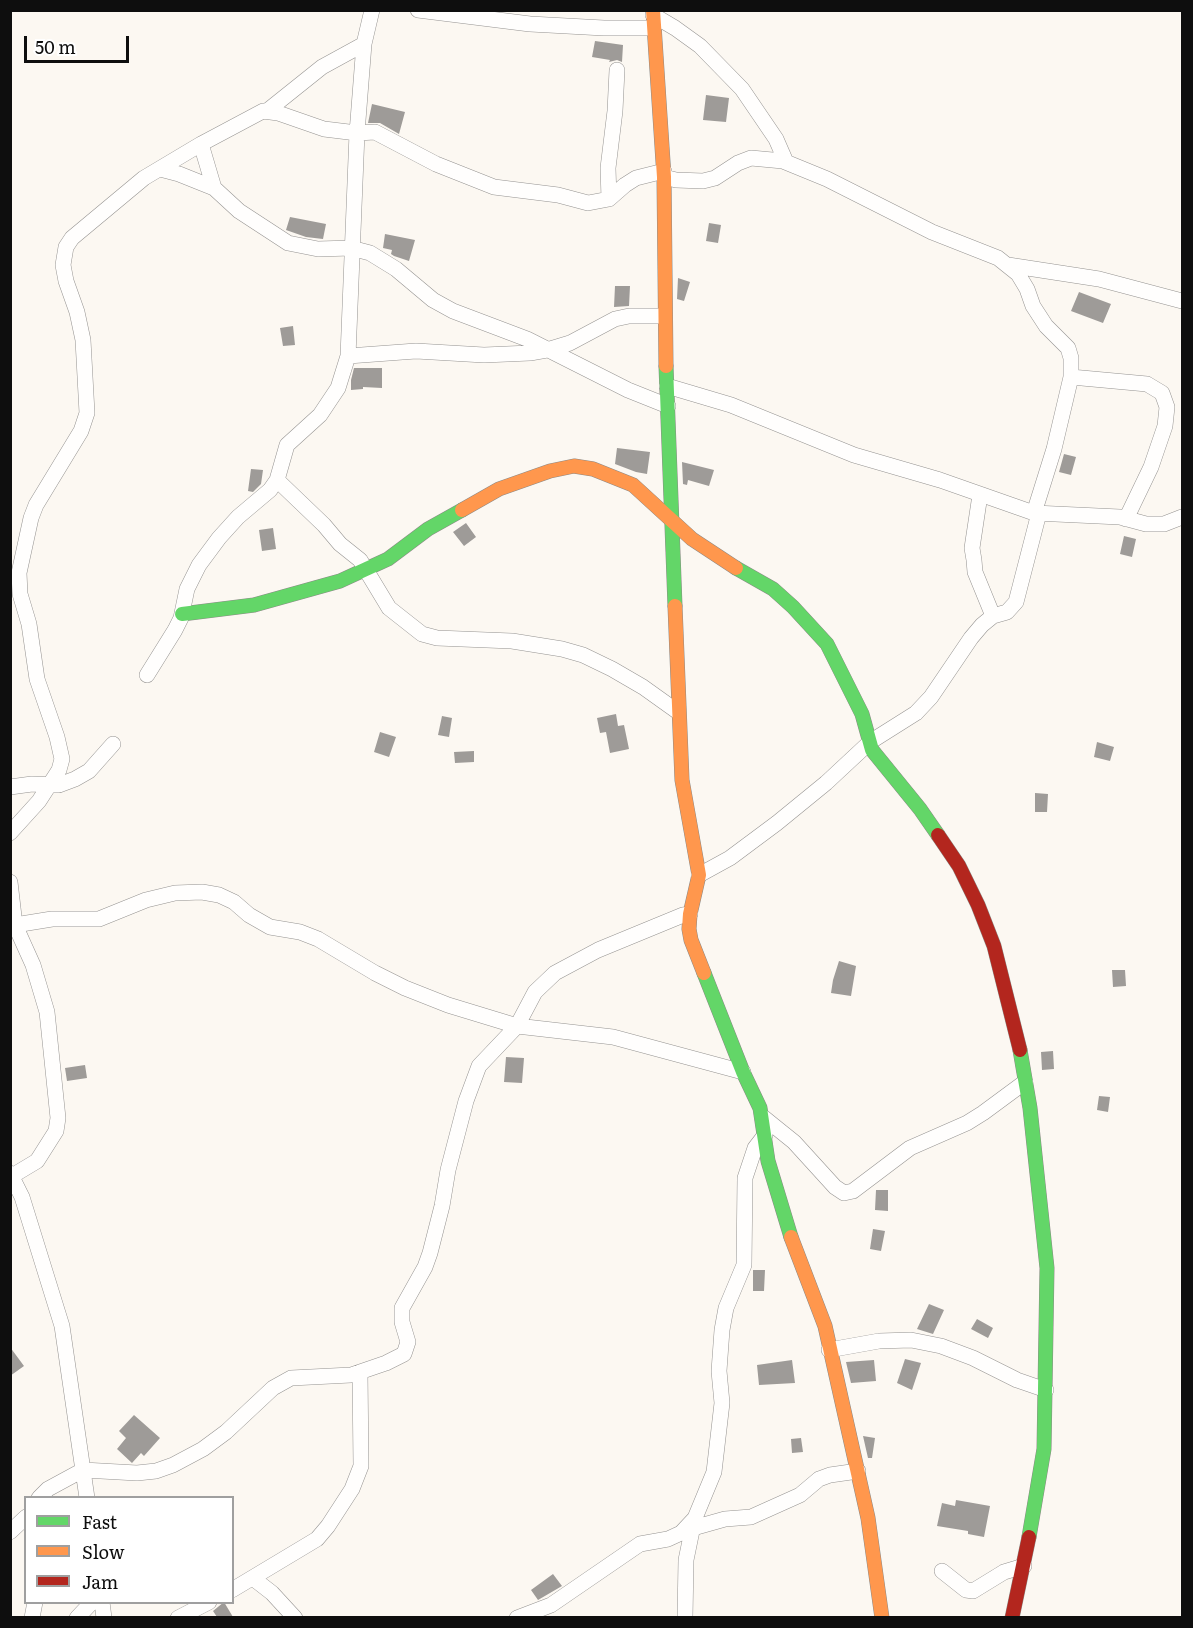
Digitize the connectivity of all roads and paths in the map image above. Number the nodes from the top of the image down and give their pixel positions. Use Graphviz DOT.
graph roads {
  1 [pos="372,10"];
  2 [pos="418,10"];
  3 [pos="653,18"];
  4 [pos="364,44"];
  5 [pos="617,70"];
  6 [pos="267,111"];
  7 [pos="357,133"];
  8 [pos="201,144"];
  9 [pos="786,162"];
  10 [pos="160,168"];
  11 [pos="664,174"];
  12 [pos="214,188"];
  13 [pos="609,199"];
  14 [pos="351,248"];
  15 [pos="1008,265"];
  16 [pos="1182,301"];
  17 [pos="664,316"];
  18 [pos="547,350"];
  19 [pos="348,356"];
  20 [pos="1071,377"];
  21 [pos="667,386"];
  22 [pos="668,406"];
  23 [pos="278,480"];
  24 [pos="980,495"];
  25 [pos="1036,513"];
  26 [pos="1182,517"];
  27 [pos="1126,519"];
  28 [pos="672,523"];
  29 [pos="367,570"];
  30 [pos="15,598"];
  31 [pos="182,614"];
  32 [pos="993,616"];
  33 [pos="147,675"];
  34 [pos="678,712"];
  35 [pos="870,742"];
  36 [pos="112,744"];
  37 [pos="49,785"];
  38 [pos="10,787"];
  39 [pos="10,833"];
  40 [pos="699,875"];
  41 [pos="10,882"];
  42 [pos="690,914"];
  43 [pos="15,925"];
  44 [pos="517,1026"];
  45 [pos="743,1072"];
  46 [pos="1025,1082"];
  47 [pos="763,1117"];
  48 [pos="765,1135"];
  49 [pos="11,1174"];
  50 [pos="829,1350"];
  51 [pos="360,1372"];
  52 [pos="1046,1390"];
  53 [pos="83,1470"];
  54 [pos="858,1471"];
  55 [pos="40,1496"];
  56 [pos="87,1496"];
  57 [pos="24,1519"];
  58 [pos="691,1526"];
  59 [pos="10,1532"];
  60 [pos="1024,1566"];
  61 [pos="942,1571"];
  62 [pos="254,1579"];
  63 [pos="234,1589"];
  64 [pos="90,1604"];
  65 [pos="205,1604"];
  66 [pos="77,1617"];
  67 [pos="178,1617"];
  68 [pos="295,1617"];
  69 [pos="517,1617"];
  70 [pos="685,1617"];
  71 [pos="882,1617"];
  72 [pos="1012,1617"];
  1 -- 4 [label="street"];
  2 -- 3 [label="street"];
  3 -- 9 [label="street"];
  3 -- 11 [label="street"];
  4 -- 6 [label="street"];
  4 -- 7 [label="street"];
  5 -- 13 [label="street"];
  6 -- 7 [label="street"];
  6 -- 8 [label="street"];
  7 -- 13 [label="street"];
  7 -- 14 [label="street"];
  8 -- 10 [label="street"];
  8 -- 12 [label="street"];
  9 -- 11 [label="street"];
  9 -- 15 [label="street"];
  10 -- 12 [label="street"];
  10 -- 30 [label="street"];
  11 -- 13 [label="street"];
  11 -- 17 [label="street"];
  12 -- 14 [label="street"];
  14 -- 18 [label="street"];
  14 -- 19 [label="street"];
  15 -- 16 [label="street"];
  15 -- 20 [label="street"];
  17 -- 18 [label="street"];
  17 -- 21 [label="street"];
  18 -- 19 [label="street"];
  18 -- 22 [label="street"];
  19 -- 23 [label="street"];
  20 -- 25 [label="street"];
  20 -- 27 [label="street"];
  21 -- 22 [label="street"];
  21 -- 24 [label="street"];
  22 -- 28 [label="street"];
  23 -- 29 [label="street"];
  23 -- 31 [label="street"];
  24 -- 25 [label="street"];
  24 -- 32 [label="street"];
  25 -- 27 [label="street"];
  25 -- 32 [label="street"];
  26 -- 27 [label="street"];
  28 -- 29 [label="street"];
  28 -- 34 [label="street"];
  28 -- 35 [label="street"];
  29 -- 31 [label="street"];
  29 -- 34 [label="street"];
  30 -- 37 [label="street"];
  31 -- 33 [label="street"];
  32 -- 35 [label="street"];
  34 -- 40 [label="street"];
  35 -- 40 [label="street"];
  35 -- 46 [label="street"];
  36 -- 37 [label="street"];
  37 -- 38 [label="street"];
  37 -- 39 [label="street"];
  40 -- 42 [label="street"];
  41 -- 43 [label="street"];
  42 -- 44 [label="street"];
  42 -- 45 [label="street"];
  43 -- 44 [label="street"];
  43 -- 49 [label="street"];
  44 -- 45 [label="street"];
  44 -- 51 [label="street"];
  45 -- 47 [label="street"];
  46 -- 47 [label="street"];
  46 -- 52 [label="street"];
  47 -- 48 [label="street"];
  48 -- 50 [label="street"];
  48 -- 58 [label="street"];
  49 -- 53 [label="street"];
  50 -- 52 [label="street"];
  50 -- 54 [label="street"];
  51 -- 53 [label="street"];
  51 -- 62 [label="street"];
  52 -- 60 [label="street"];
  53 -- 55 [label="street"];
  53 -- 56 [label="street"];
  54 -- 58 [label="street"];
  54 -- 71 [label="street"];
  57 -- 59 [label="street"];
  58 -- 69 [label="street"];
  58 -- 70 [label="street"];
  60 -- 61 [label="street"];
  60 -- 72 [label="street"];
  62 -- 63 [label="street"];
  62 -- 68 [label="street"];
  64 -- 66 [label="street"];
  65 -- 67 [label="street"];
}
